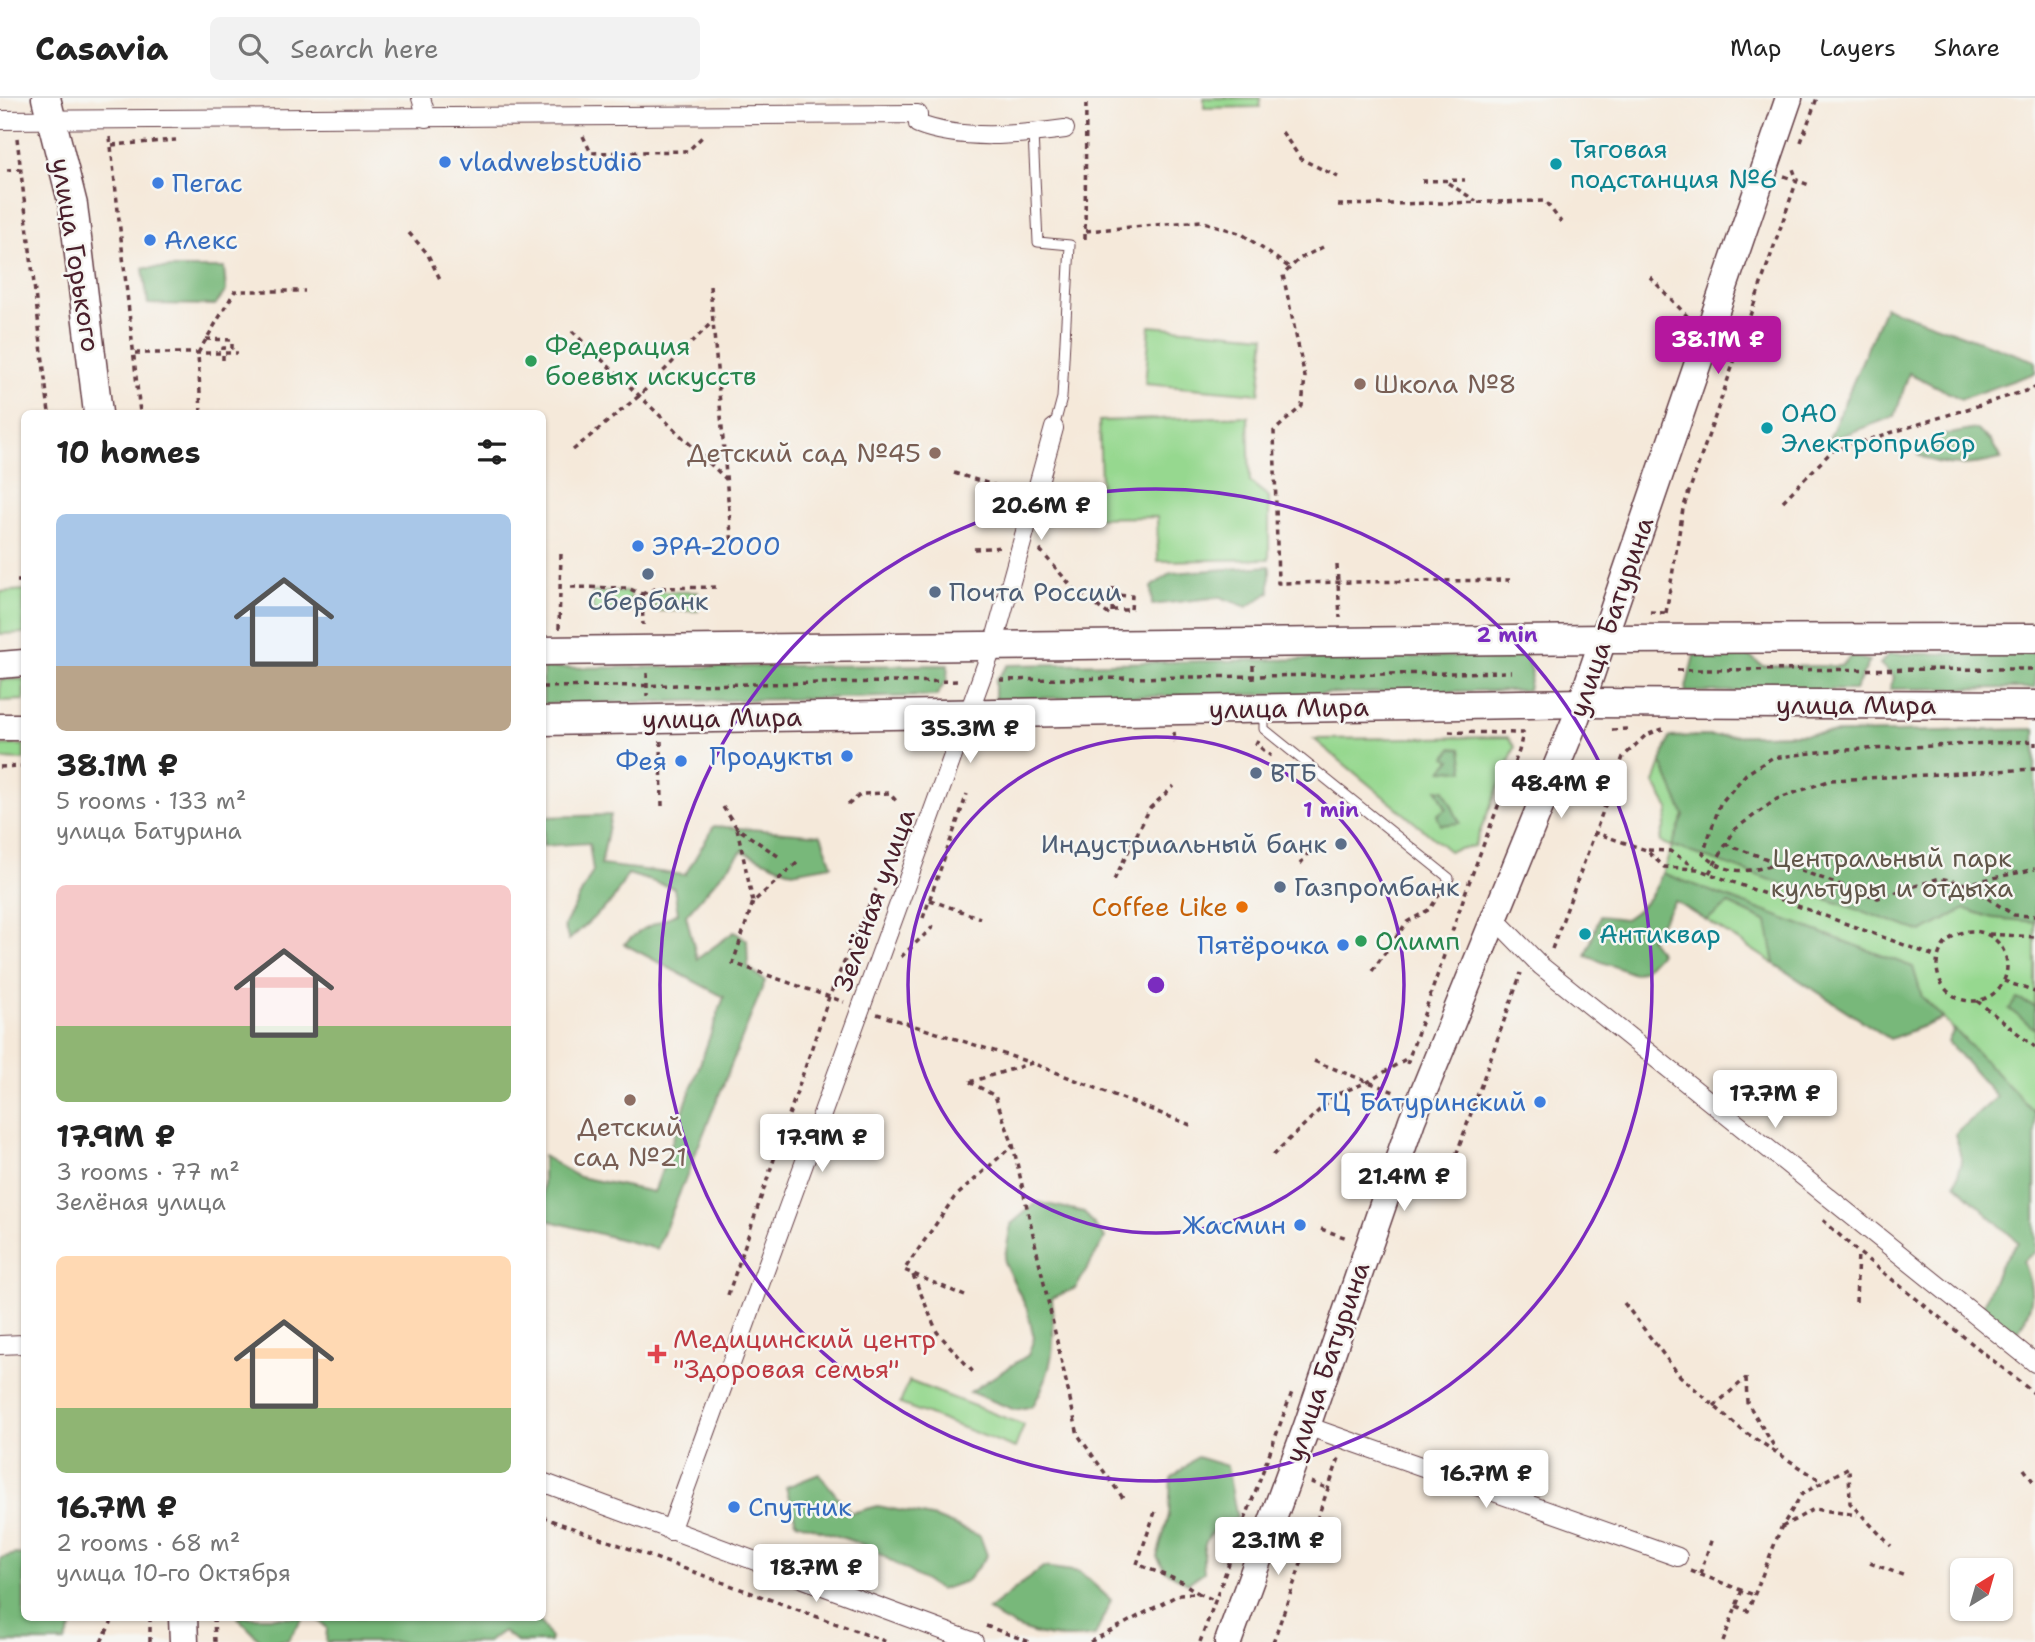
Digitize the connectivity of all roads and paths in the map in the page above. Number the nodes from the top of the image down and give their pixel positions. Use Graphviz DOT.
graph roads {
  1 [pos="421,98"];
  2 [pos="1086,98"];
  3 [pos="1789,98"];
  4 [pos="1817,98"];
  5 [pos="778,106"];
  6 [pos="48,108"];
  7 [pos="427,118"];
  8 [pos="7,120"];
  9 [pos="107,120"];
  10 [pos="1065,129"];
  11 [pos="1282,132"];
  12 [pos="1032,133"];
  13 [pos="705,134"];
  14 [pos="574,136"];
  15 [pos="184,139"];
  16 [pos="1800,144"];
  17 [pos="112,145"];
  18 [pos="1796,156"];
  19 [pos="21,169"];
  20 [pos="7,170"];
  21 [pos="1338,177"];
  22 [pos="1465,180"];
  23 [pos="1422,181"];
  24 [pos="1446,181"];
  25 [pos="1476,201"];
  26 [pos="1338,205"];
  27 [pos="1562,222"];
  28 [pos="410,233"];
  29 [pos="1323,247"];
  30 [pos="1290,268"];
  31 [pos="1650,277"];
  32 [pos="441,281"];
  33 [pos="710,286"];
  34 [pos="305,291"];
  35 [pos="713,321"];
  36 [pos="1695,324"];
  37 [pos="572,331"];
  38 [pos="206,339"];
  39 [pos="135,353"];
  40 [pos="198,353"];
  41 [pos="238,353"];
  42 [pos="223,354"];
  43 [pos="223,360"];
  44 [pos="2035,388"];
  45 [pos="639,396"];
  46 [pos="49,410"];
  47 [pos="98,410"];
  48 [pos="139,410"];
  49 [pos="201,410"];
  50 [pos="1055,428"];
  51 [pos="573,450"];
  52 [pos="954,473"];
  53 [pos="726,479"];
  54 [pos="1000,487"];
  55 [pos="1783,501"];
  56 [pos="1020,545"];
  57 [pos="732,547"];
  58 [pos="1038,548"];
  59 [pos="974,549"];
  60 [pos="561,554"];
  61 [pos="1337,565"];
  62 [pos="1510,580"];
  63 [pos="17,581"];
  64 [pos="21,581"];
  65 [pos="1337,582"];
  66 [pos="571,587"];
  67 [pos="719,587"];
  68 [pos="1113,587"];
  69 [pos="642,594"];
  70 [pos="1113,595"];
  71 [pos="1112,610"];
  72 [pos="1666,613"];
  73 [pos="1112,617"];
  74 [pos="1340,621"];
  75 [pos="1112,628"];
  76 [pos="643,629"];
  77 [pos="2035,638"];
  78 [pos="1605,639"];
  79 [pos="551,641"];
  80 [pos="1183,644"];
  81 [pos="993,646"];
  82 [pos="1679,662"];
  83 [pos="21,663"];
  84 [pos="1253,664"];
  85 [pos="0,665"];
  86 [pos="2035,669"];
  87 [pos="647,670"];
  88 [pos="1677,670"];
  89 [pos="1512,672"];
  90 [pos="1253,676"];
  91 [pos="1205,677"];
  92 [pos="1673,680"];
  93 [pos="980,681"];
  94 [pos="647,686"];
  95 [pos="546,687"];
  96 [pos="1259,698"];
  97 [pos="647,699"];
  98 [pos="1582,703"];
  99 [pos="2035,705"];
  100 [pos="1224,709"];
  101 [pos="967,714"];
  102 [pos="546,721"];
  103 [pos="0,727"];
  104 [pos="21,727"];
  105 [pos="1667,727"];
  106 [pos="661,736"];
  107 [pos="2035,743"];
  108 [pos="21,766"];
  109 [pos="0,767"];
  110 [pos="2035,769"];
  111 [pos="1174,786"];
  112 [pos="967,794"];
  113 [pos="899,804"];
  114 [pos="848,805"];
  115 [pos="662,807"];
  116 [pos="723,807"];
  117 [pos="737,828"];
  118 [pos="1593,832"];
  119 [pos="1316,844"];
  120 [pos="1725,844"];
  121 [pos="1646,850"];
  122 [pos="778,856"];
  123 [pos="797,863"];
  124 [pos="1713,863"];
  125 [pos="1780,863"];
  126 [pos="1300,864"];
  127 [pos="1697,869"];
  128 [pos="2035,869"];
  129 [pos="1709,873"];
  130 [pos="1449,878"];
  131 [pos="1114,880"];
  132 [pos="1965,884"];
  133 [pos="876,889"];
  134 [pos="930,900"];
  135 [pos="753,902"];
  136 [pos="2035,916"];
  137 [pos="923,918"];
  138 [pos="980,918"];
  139 [pos="1495,919"];
  140 [pos="937,923"];
  141 [pos="1987,934"];
  142 [pos="2035,937"];
  143 [pos="1937,957"];
  144 [pos="899,958"];
  145 [pos="1549,958"];
  146 [pos="1372,971"];
  147 [pos="1522,972"];
  148 [pos="2004,981"];
  149 [pos="2035,992"];
  150 [pos="829,997"];
  151 [pos="1976,1002"];
  152 [pos="862,1009"];
  153 [pos="2035,1047"];
  154 [pos="1410,1056"];
  155 [pos="1314,1061"];
  156 [pos="1032,1063"];
  157 [pos="1368,1082"];
  158 [pos="1397,1093"];
  159 [pos="1193,1126"];
  160 [pos="1013,1144"];
  161 [pos="1273,1155"];
  162 [pos="1443,1192"];
  163 [pos="1321,1229"];
  164 [pos="1347,1238"];
  165 [pos="1858,1251"];
  166 [pos="912,1273"];
  167 [pos="728,1295"];
  168 [pos="965,1296"];
  169 [pos="1856,1302"];
  170 [pos="1624,1303"];
  171 [pos="21,1344"];
  172 [pos="0,1345"];
  173 [pos="2035,1363"];
  174 [pos="974,1373"];
  175 [pos="1714,1406"];
  176 [pos="1307,1426"];
  177 [pos="1779,1454"];
  178 [pos="1340,1455"];
  179 [pos="2024,1469"];
  180 [pos="1823,1482"];
  181 [pos="546,1484"];
  182 [pos="2035,1484"];
  183 [pos="1318,1485"];
  184 [pos="1329,1489"];
  185 [pos="1125,1501"];
  186 [pos="1155,1512"];
  187 [pos="1859,1515"];
  188 [pos="546,1518"];
  189 [pos="1780,1528"];
  190 [pos="670,1531"];
  191 [pos="1712,1538"];
  192 [pos="1891,1546"];
  193 [pos="1678,1557"];
  194 [pos="1870,1563"];
  195 [pos="1700,1574"];
  196 [pos="1905,1576"];
  197 [pos="1198,1593"];
  198 [pos="1754,1595"];
  199 [pos="1214,1600"];
  200 [pos="1736,1606"];
  201 [pos="112,1621"];
  202 [pos="150,1621"];
  203 [pos="183,1621"];
  204 [pos="214,1621"];
  205 [pos="101,1642"];
  206 [pos="150,1642"];
  207 [pos="184,1642"];
  208 [pos="215,1642"];
  209 [pos="887,1642"];
  210 [pos="974,1642"];
  211 [pos="1090,1642"];
  212 [pos="1228,1642"];
  213 [pos="1273,1642"];
  214 [pos="1723,1642"];
  1 -- 7 [label="street"];
  2 -- 30 [label="path"];
  3 -- 78 [label="main road, улица Батурина"];
  4 -- 16 [label="path"];
  5 -- 7 [label="street"];
  5 -- 12 [label="street"];
  6 -- 8 [label="street"];
  6 -- 9 [label="street"];
  6 -- 47 [label="main road, улица Горького"];
  7 -- 9 [label="street"];
  8 -- 19 [label="path"];
  9 -- 17 [label="path"];
  10 -- 12 [label="street"];
  11 -- 21 [label="path"];
  12 -- 50 [label="lane, Зелёная улица"];
  13 -- 14 [label="path"];
  15 -- 17 [label="path"];
  17 -- 39 [label="path"];
  18 -- 72 [label="path"];
  19 -- 20 [label="path"];
  19 -- 46 [label="path"];
  22 -- 24 [label="path"];
  23 -- 24 [label="path"];
  24 -- 25 [label="path"];
  25 -- 26 [label="path"];
  25 -- 27 [label="path"];
  28 -- 32 [label="path"];
  29 -- 30 [label="path"];
  30 -- 65 [label="path"];
  31 -- 36 [label="path"];
  33 -- 35 [label="path"];
  34 -- 38 [label="path"];
  35 -- 45 [label="path"];
  35 -- 53 [label="path"];
  37 -- 45 [label="path"];
  38 -- 40 [label="path"];
  38 -- 42 [label="path"];
  39 -- 40 [label="path"];
  39 -- 48 [label="path"];
  40 -- 42 [label="path"];
  40 -- 49 [label="path"];
  41 -- 42 [label="path"];
  42 -- 43 [label="path"];
  44 -- 55 [label="path"];
  45 -- 51 [label="path"];
  45 -- 53 [label="path"];
  50 -- 56 [label="street, Зелёная улица"];
  52 -- 54 [label="path"];
  53 -- 57 [label="path"];
  56 -- 59 [label="path"];
  56 -- 81 [label="street, Зелёная улица"];
  58 -- 73 [label="path"];
  60 -- 79 [label="path"];
  61 -- 65 [label="path"];
  62 -- 65 [label="path"];
  63 -- 64 [label="path"];
  65 -- 74 [label="path"];
  66 -- 69 [label="path"];
  67 -- 69 [label="path"];
  68 -- 70 [label="path"];
  69 -- 76 [label="path"];
  70 -- 71 [label="path"];
  70 -- 71 [label="path"];
  71 -- 73 [label="path"];
  73 -- 75 [label="path"];
  77 -- 78 [label="main road"];
  78 -- 80 [label="main road"];
  78 -- 98 [label="main road, улица Батурина"];
  79 -- 81 [label="main road"];
  80 -- 81 [label="main road"];
  80 -- 91 [label="path"];
  81 -- 93 [label="street, Зелёная улица"];
  82 -- 88 [label="path"];
  83 -- 85 [label="main road"];
  84 -- 90 [label="path"];
  86 -- 88 [label="path"];
  87 -- 94 [label="path"];
  88 -- 92 [label="path"];
  89 -- 90 [label="path"];
  90 -- 91 [label="path"];
  90 -- 96 [label="path"];
  91 -- 93 [label="path"];
  91 -- 100 [label="path"];
  93 -- 94 [label="path"];
  93 -- 101 [label="street, Зелёная улица"];
  94 -- 95 [label="path"];
  94 -- 97 [label="path"];
  96 -- 98 [label="main road, улица Мира"];
  96 -- 100 [label="main road, улица Мира"];
  96 -- 130 [label="lane"];
  98 -- 99 [label="main road, улица Мира"];
  98 -- 139 [label="main road, улица Батурина"];
  100 -- 101 [label="main road, улица Мира"];
  101 -- 102 [label="main road, улица Мира"];
  101 -- 152 [label="street, Зелёная улица"];
  103 -- 104 [label="main road"];
  105 -- 118 [label="path"];
  106 -- 115 [label="path"];
  107 -- 124 [label="path"];
  108 -- 109 [label="path"];
  110 -- 120 [label="path"];
  111 -- 131 [label="path"];
  112 -- 134 [label="path"];
  113 -- 114 [label="path"];
  116 -- 117 [label="path"];
  117 -- 122 [label="path"];
  117 -- 135 [label="path"];
  118 -- 121 [label="path"];
  118 -- 145 [label="path"];
  119 -- 126 [label="path"];
  120 -- 124 [label="path"];
  120 -- 125 [label="path"];
  121 -- 127 [label="path"];
  121 -- 127 [label="path"];
  123 -- 135 [label="path"];
  124 -- 125 [label="path"];
  124 -- 129 [label="path"];
  125 -- 132 [label="path"];
  127 -- 129 [label="path"];
  128 -- 132 [label="path"];
  129 -- 143 [label="path"];
  130 -- 146 [label="path"];
  132 -- 136 [label="path"];
  133 -- 150 [label="path"];
  134 -- 137 [label="path"];
  134 -- 138 [label="path"];
  135 -- 150 [label="path"];
  139 -- 173 [label="street"];
  139 -- 176 [label="main road, улица Батурина"];
  140 -- 144 [label="path"];
  141 -- 142 [label="path"];
  141 -- 143 [label="path"];
  141 -- 148 [label="path"];
  143 -- 151 [label="path"];
  147 -- 162 [label="path"];
  148 -- 149 [label="path"];
  148 -- 151 [label="path"];
  150 -- 152 [label="path"];
  150 -- 167 [label="path"];
  151 -- 153 [label="path"];
  152 -- 156 [label="path"];
  152 -- 190 [label="street, Зелёная улица"];
  154 -- 157 [label="path"];
  155 -- 157 [label="path"];
  156 -- 159 [label="path"];
  156 -- 160 [label="path"];
  157 -- 158 [label="path"];
  157 -- 161 [label="path"];
  160 -- 166 [label="path"];
  160 -- 185 [label="path"];
  163 -- 164 [label="path"];
  165 -- 169 [label="path"];
  166 -- 168 [label="path"];
  166 -- 174 [label="path"];
  170 -- 175 [label="path"];
  171 -- 172 [label="street"];
  175 -- 177 [label="path"];
  175 -- 177 [label="path"];
  176 -- 193 [label="street"];
  176 -- 212 [label="main road, улица Батурина"];
  177 -- 180 [label="path"];
  178 -- 184 [label="path"];
  179 -- 182 [label="path"];
  180 -- 187 [label="path"];
  180 -- 189 [label="path"];
  181 -- 190 [label="street"];
  183 -- 184 [label="path"];
  184 -- 213 [label="path"];
  186 -- 197 [label="path"];
  187 -- 189 [label="path"];
  187 -- 192 [label="path"];
  188 -- 209 [label="path"];
  189 -- 198 [label="path"];
  190 -- 210 [label="street"];
  191 -- 195 [label="path"];
  194 -- 196 [label="path"];
  197 -- 199 [label="path"];
  197 -- 211 [label="path"];
  198 -- 200 [label="path"];
  198 -- 200 [label="path"];
  200 -- 214 [label="path"];
  201 -- 205 [label="path"];
  202 -- 206 [label="path"];
  203 -- 207 [label="main road"];
  204 -- 208 [label="path"];
}
